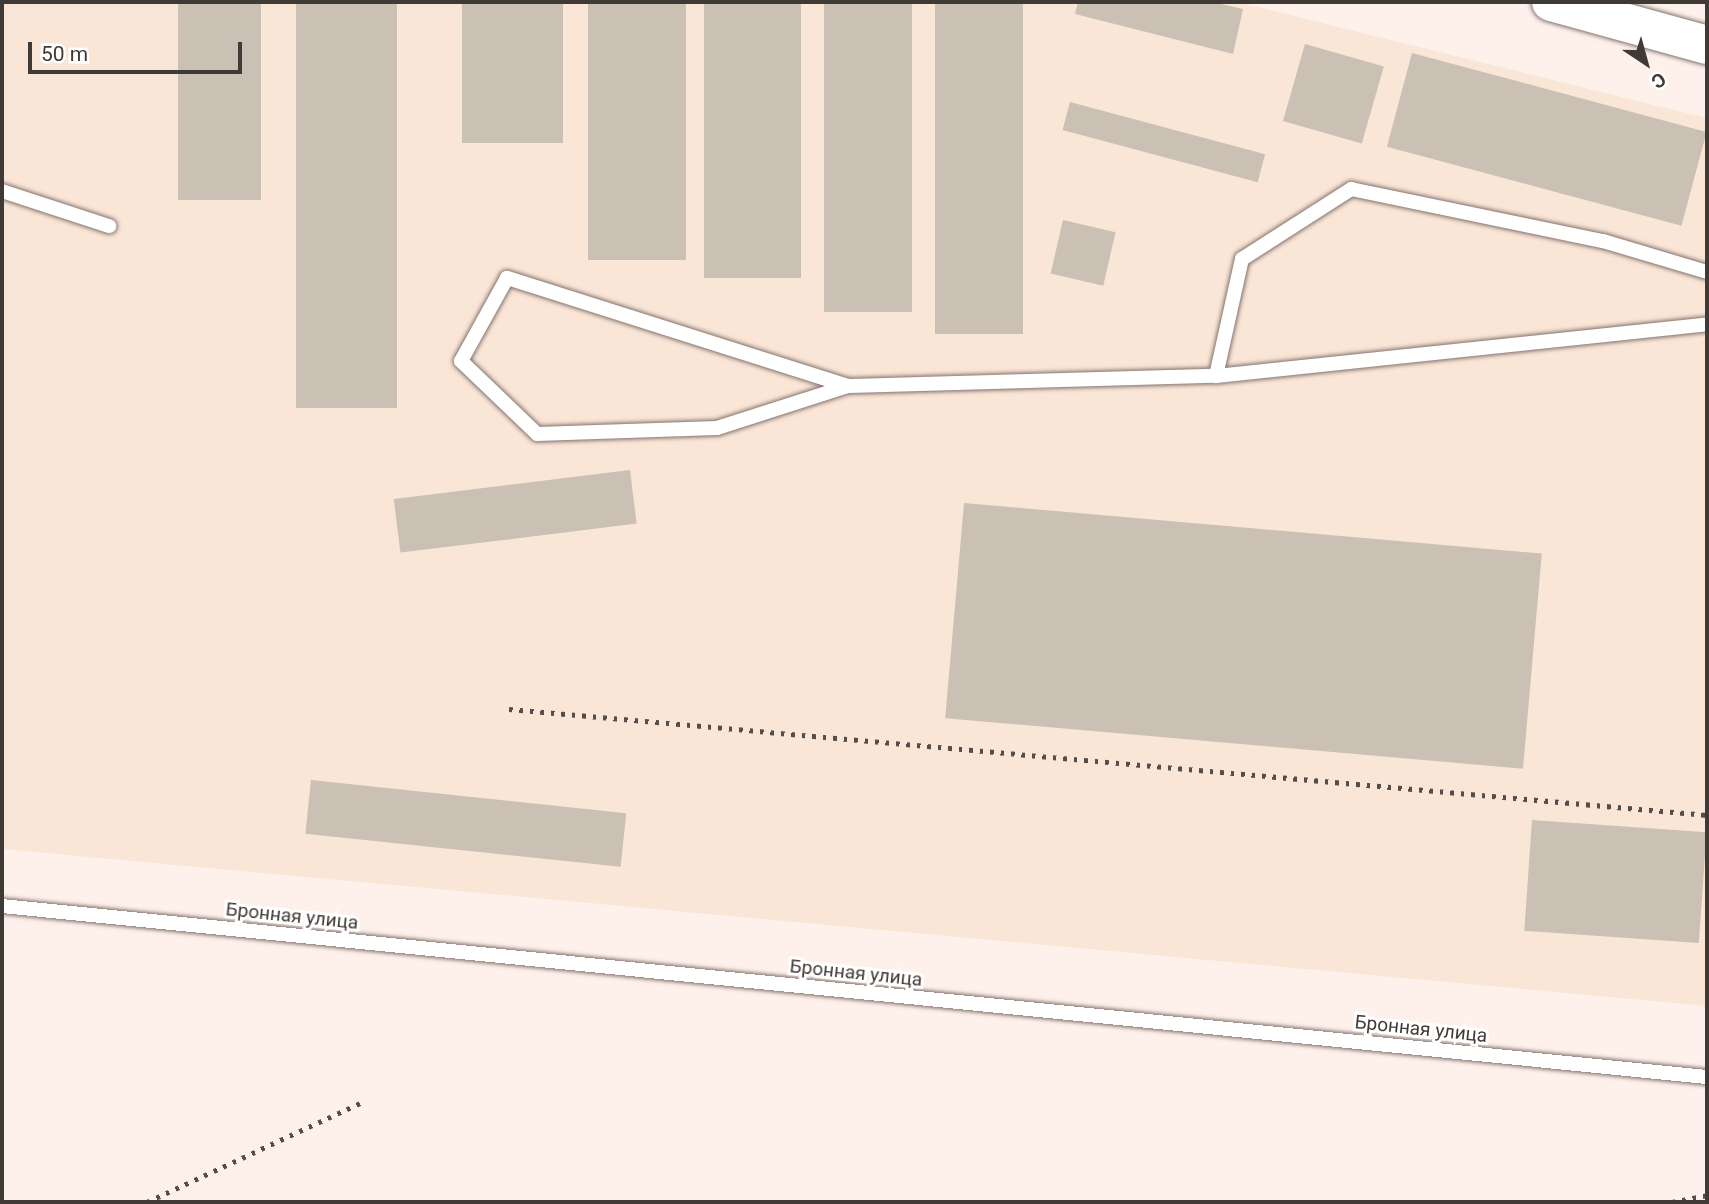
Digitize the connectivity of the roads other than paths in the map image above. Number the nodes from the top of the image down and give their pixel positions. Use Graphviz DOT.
graph roads {
  1 [pos="1551,2"];
  2 [pos="1707,45"];
  3 [pos="2,191"];
  4 [pos="109,226"];
  5 [pos="1707,272"];
  6 [pos="1707,324"];
  7 [pos="1216,376"];
  8 [pos="848,386"];
  9 [pos="2,906"];
  10 [pos="1707,1077"];
  1 -- 2 [label="main road"];
  3 -- 4 [label="lane"];
  5 -- 7 [label="lane"];
  6 -- 7 [label="lane"];
  7 -- 8 [label="lane"];
  8 -- 8 [label="lane"];
  9 -- 10 [label="lane, Бронная улица"];
}
